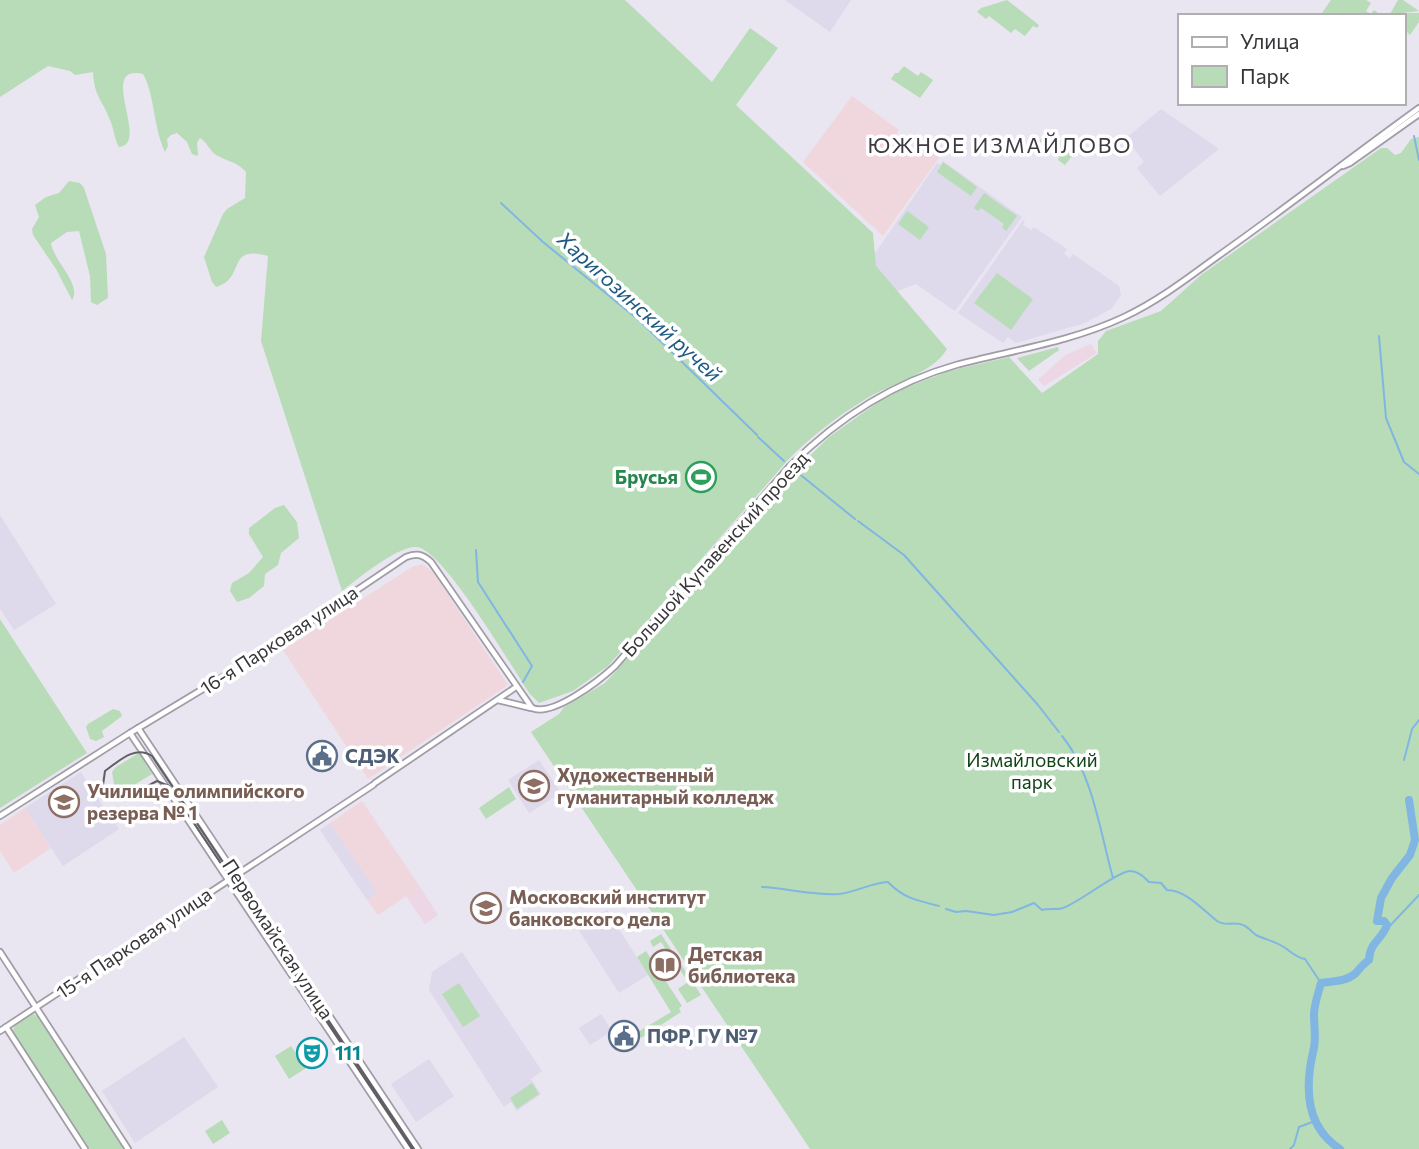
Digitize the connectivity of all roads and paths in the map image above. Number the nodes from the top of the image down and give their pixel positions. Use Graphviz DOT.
graph roads {
  1 [pos="1419,108"];
  2 [pos="1419,114"];
  3 [pos="1342,166"];
  4 [pos="516,687"];
  5 [pos="498,700"];
  6 [pos="531,708"];
  7 [pos="138,728"];
  8 [pos="130,733"];
  9 [pos="0,816"];
  10 [pos="236,875"];
  11 [pos="228,880"];
  12 [pos="0,952"];
  13 [pos="36,1008"];
  14 [pos="6,1027"];
  15 [pos="0,1031"];
  16 [pos="85,1149"];
  17 [pos="128,1149"];
  18 [pos="408,1149"];
  19 [pos="418,1149"];
  1 -- 3 [label="main road, Большой Купавенский проезд"];
  2 -- 3 [label="main road, Большой Купавенский проезд"];
  3 -- 6 [label="main road, Большой Купавенский проезд"];
  4 -- 5 [label="main road, 15-я Парковая улица"];
  4 -- 6 [label="main road"];
  4 -- 7 [label="main road, 16-я Парковая улица"];
  5 -- 6 [label="main road"];
  5 -- 10 [label="main road, 15-я Парковая улица"];
  7 -- 8 [label="main road, 16-я Парковая улица"];
  7 -- 10 [label="main road, Первомайская улица"];
  8 -- 9 [label="main road, 16-я Парковая улица"];
  8 -- 11 [label="main road, Первомайская улица"];
  10 -- 11 [label="main road, 15-я Парковая улица"];
  10 -- 19 [label="main road, Первомайская улица"];
  11 -- 13 [label="main road, 15-я Парковая улица"];
  11 -- 18 [label="main road, Первомайская улица"];
  12 -- 13 [label="main road"];
  13 -- 14 [label="main road, 15-я Парковая улица"];
  13 -- 17 [label="main road"];
  14 -- 15 [label="main road, 15-я Парковая улица"];
  14 -- 16 [label="main road"];
}
